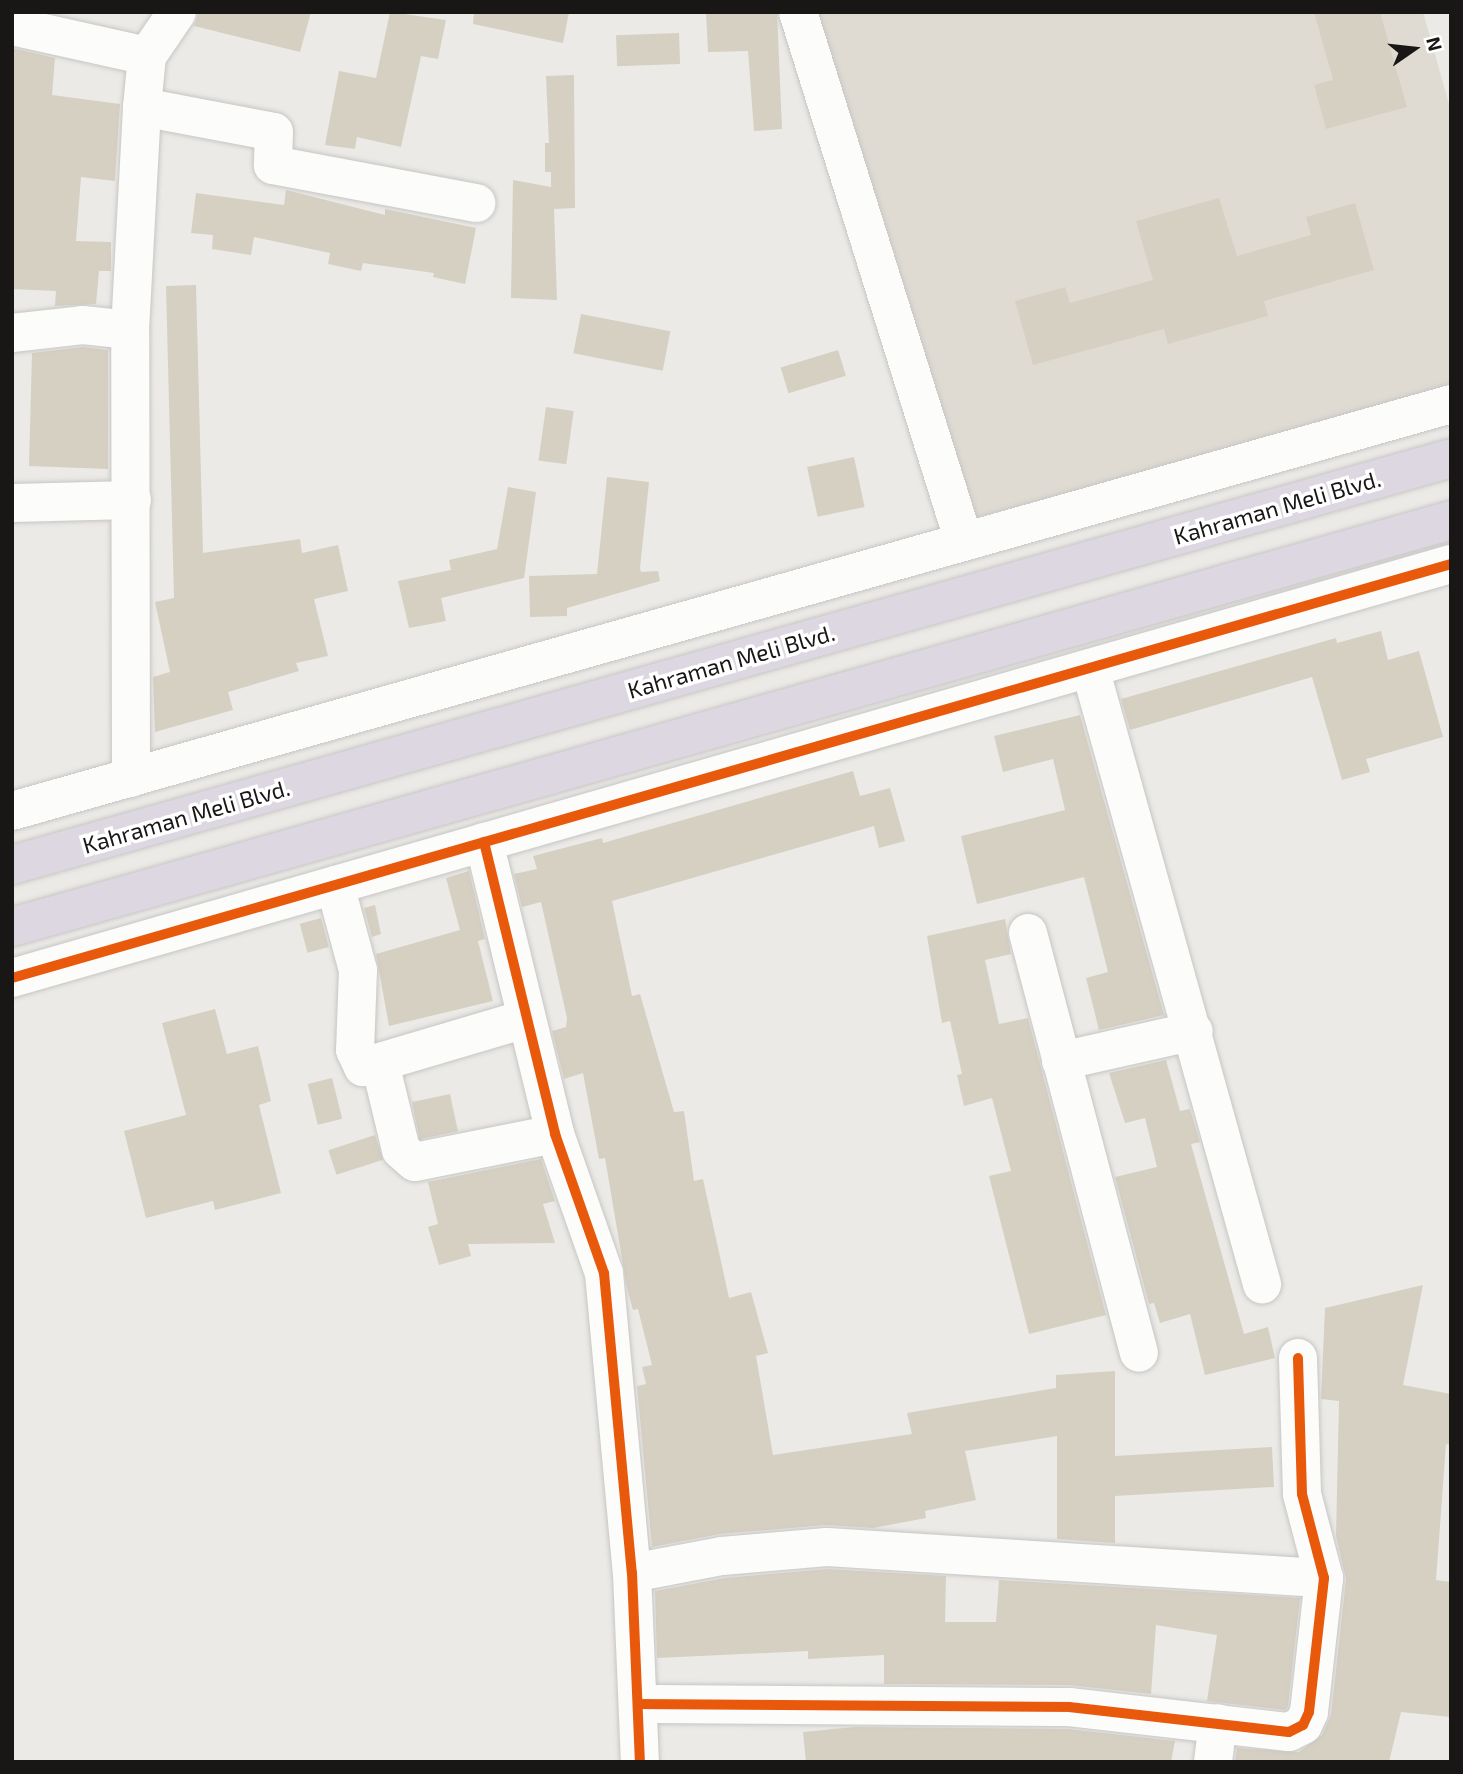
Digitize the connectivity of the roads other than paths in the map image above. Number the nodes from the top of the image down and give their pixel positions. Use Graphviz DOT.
graph roads {
  1 [pos="177,12"];
  2 [pos="798,12"];
  3 [pos="12,26"];
  4 [pos="147,56"];
  5 [pos="142,107"];
  6 [pos="476,203"];
  7 [pos="130,330"];
  8 [pos="12,334"];
  9 [pos="1451,404"];
  10 [pos="1451,458"];
  11 [pos="132,500"];
  12 [pos="12,503"];
  13 [pos="1451,520"];
  14 [pos="964,542"];
  15 [pos="1451,564"];
  16 [pos="1090,668"];
  17 [pos="131,778"];
  18 [pos="12,811"];
  19 [pos="484,842"];
  20 [pos="12,865"];
  21 [pos="335,885"];
  22 [pos="12,927"];
  23 [pos="1028,933"];
  24 [pos="12,978"];
  25 [pos="525,1019"];
  26 [pos="1194,1031"];
  27 [pos="1061,1061"];
  28 [pos="380,1063"];
  29 [pos="555,1134"];
  30 [pos="1262,1284"];
  31 [pos="1139,1353"];
  32 [pos="1298,1358"];
  33 [pos="632,1573"];
  34 [pos="1324,1578"];
  35 [pos="639,1704"];
  36 [pos="1218,1723"];
  37 [pos="640,1762"];
  38 [pos="1213,1762"];
  1 -- 4 [label="street"];
  2 -- 14 [label="street"];
  3 -- 4 [label="street"];
  4 -- 5 [label="street"];
  5 -- 6 [label="street"];
  5 -- 7 [label="street"];
  7 -- 8 [label="street"];
  7 -- 11 [label="street"];
  9 -- 14 [label="street"];
  10 -- 20 [label="highway, Kahraman Meli Blvd."];
  11 -- 12 [label="street"];
  11 -- 17 [label="street"];
  13 -- 22 [label="highway"];
  14 -- 17 [label="street"];
  15 -- 16 [label="street"];
  16 -- 19 [label="street"];
  16 -- 26 [label="street"];
  17 -- 18 [label="street"];
  19 -- 21 [label="street"];
  19 -- 25 [label="street"];
  21 -- 24 [label="street"];
  21 -- 28 [label="street"];
  23 -- 27 [label="street"];
  25 -- 28 [label="street"];
  25 -- 29 [label="street"];
  26 -- 27 [label="street"];
  26 -- 30 [label="street"];
  27 -- 31 [label="street"];
  28 -- 29 [label="street"];
  29 -- 33 [label="street"];
  32 -- 34 [label="street"];
  33 -- 34 [label="street"];
  33 -- 35 [label="street"];
  34 -- 36 [label="street"];
  35 -- 36 [label="street"];
  35 -- 37 [label="street"];
  36 -- 38 [label="street"];
}
